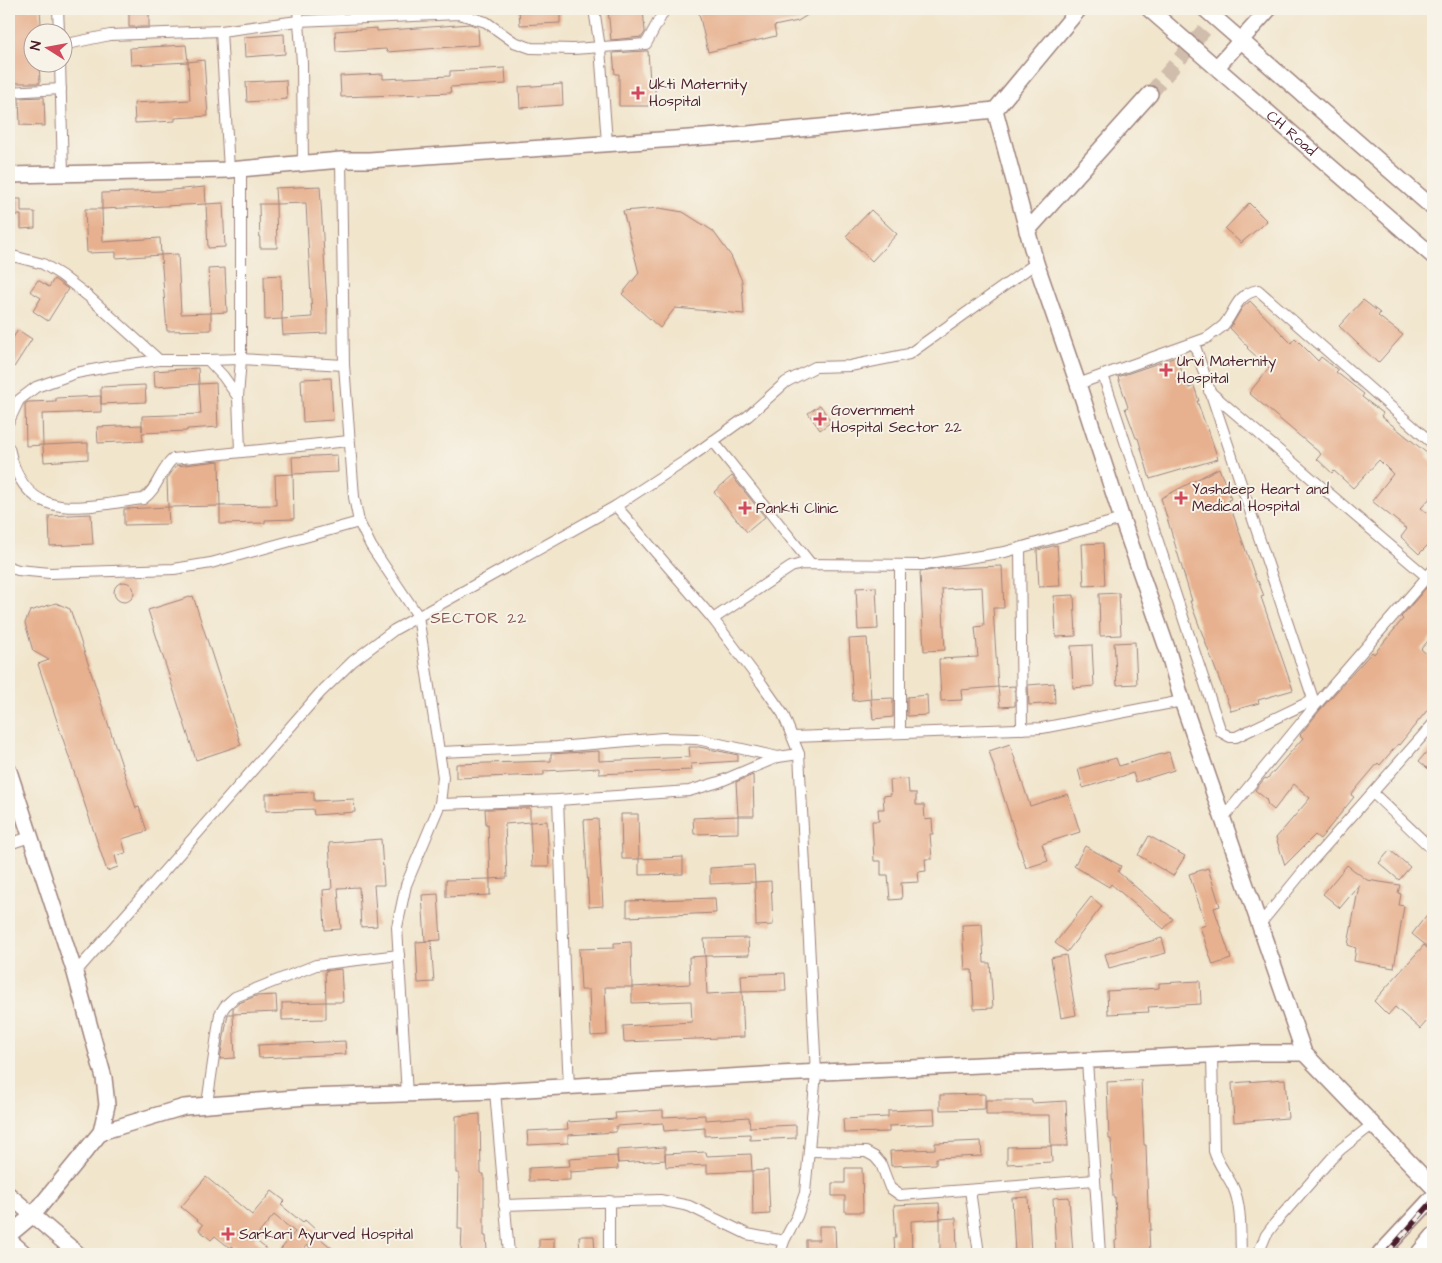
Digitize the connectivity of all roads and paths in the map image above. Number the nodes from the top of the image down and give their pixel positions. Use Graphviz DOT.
graph roads {
  1 [pos="58,9"];
  2 [pos="298,9"];
  3 [pos="594,9"];
  4 [pos="665,9"];
  5 [pos="1079,9"];
  6 [pos="1149,9"];
  7 [pos="1205,9"];
  8 [pos="1269,9"];
  9 [pos="298,21"];
  10 [pos="59,22"];
  11 [pos="221,31"];
  12 [pos="1240,40"];
  13 [pos="72,43"];
  14 [pos="600,48"];
  15 [pos="1217,67"];
  16 [pos="60,72"];
  17 [pos="61,89"];
  18 [pos="9,92"];
  19 [pos="1150,94"];
  20 [pos="994,110"];
  21 [pos="607,143"];
  22 [pos="341,160"];
  23 [pos="303,164"];
  24 [pos="235,169"];
  25 [pos="63,173"];
  26 [pos="9,175"];
  27 [pos="1433,208"];
  28 [pos="1027,231"];
  29 [pos="9,255"];
  30 [pos="1433,256"];
  31 [pos="1036,262"];
  32 [pos="1194,343"];
  33 [pos="242,359"];
  34 [pos="159,360"];
  35 [pos="208,360"];
  36 [pos="344,364"];
  37 [pos="1103,375"];
  38 [pos="1078,384"];
  39 [pos="1209,390"];
  40 [pos="238,396"];
  41 [pos="9,421"];
  42 [pos="349,441"];
  43 [pos="713,441"];
  44 [pos="1433,444"];
  45 [pos="9,450"];
  46 [pos="240,451"];
  47 [pos="616,506"];
  48 [pos="1122,519"];
  49 [pos="359,522"];
  50 [pos="1020,548"];
  51 [pos="811,564"];
  52 [pos="900,564"];
  53 [pos="9,567"];
  54 [pos="1430,573"];
  55 [pos="418,616"];
  56 [pos="713,619"];
  57 [pos="1182,701"];
  58 [pos="1314,703"];
  59 [pos="1433,724"];
  60 [pos="1022,729"];
  61 [pos="900,732"];
  62 [pos="793,737"];
  63 [pos="440,752"];
  64 [pos="799,754"];
  65 [pos="778,757"];
  66 [pos="9,772"];
  67 [pos="1373,793"];
  68 [pos="558,800"];
  69 [pos="440,804"];
  70 [pos="1224,817"];
  71 [pos="30,837"];
  72 [pos="9,844"];
  73 [pos="1433,850"];
  74 [pos="1260,924"];
  75 [pos="399,955"];
  76 [pos="75,973"];
  77 [pos="1304,1053"];
  78 [pos="1212,1055"];
  79 [pos="1087,1061"];
  80 [pos="816,1072"];
  81 [pos="569,1086"];
  82 [pos="495,1091"];
  83 [pos="407,1095"];
  84 [pos="207,1104"];
  85 [pos="1373,1124"];
  86 [pos="101,1132"];
  87 [pos="810,1151"];
  88 [pos="1095,1180"];
  89 [pos="1433,1187"];
  90 [pos="970,1190"];
  91 [pos="9,1195"];
  92 [pos="1433,1197"];
  93 [pos="609,1201"];
  94 [pos="504,1205"];
  95 [pos="33,1215"];
  96 [pos="9,1235"];
  97 [pos="1433,1236"];
  98 [pos="9,1240"];
  99 [pos="784,1241"];
  100 [pos="1383,1253"];
  101 [pos="25,1254"];
  102 [pos="78,1254"];
  103 [pos="509,1254"];
  104 [pos="609,1254"];
  105 [pos="780,1254"];
  106 [pos="979,1254"];
  107 [pos="1100,1254"];
  108 [pos="1241,1254"];
  109 [pos="1258,1254"];
  110 [pos="1418,1254"];
  1 -- 10 [label="street"];
  2 -- 9 [label="street"];
  3 -- 14 [label="street"];
  4 -- 14 [label="street"];
  5 -- 20 [label="street"];
  6 -- 15 [label="street, CH Road"];
  7 -- 12 [label="street"];
  8 -- 12 [label="street"];
  9 -- 11 [label="street"];
  9 -- 14 [label="street"];
  9 -- 23 [label="street"];
  11 -- 13 [label="street"];
  11 -- 24 [label="street"];
  12 -- 15 [label="street"];
  12 -- 27 [label="street"];
  14 -- 21 [label="street"];
  15 -- 30 [label="street, CH Road"];
  16 -- 17 [label="street"];
  17 -- 18 [label="street"];
  17 -- 25 [label="street"];
  19 -- 28 [label="street"];
  20 -- 21 [label="street"];
  20 -- 28 [label="street"];
  21 -- 22 [label="street"];
  22 -- 23 [label="street"];
  22 -- 36 [label="street"];
  23 -- 24 [label="street"];
  24 -- 25 [label="street"];
  24 -- 33 [label="street"];
  25 -- 26 [label="street"];
  28 -- 31 [label="street"];
  29 -- 34 [label="street"];
  31 -- 38 [label="street"];
  31 -- 43 [label="street"];
  32 -- 37 [label="street"];
  32 -- 39 [label="street"];
  32 -- 44 [label="street"];
  33 -- 35 [label="street"];
  33 -- 36 [label="street"];
  33 -- 40 [label="street"];
  34 -- 35 [label="street"];
  34 -- 41 [label="street"];
  35 -- 40 [label="street"];
  36 -- 42 [label="street"];
  37 -- 38 [label="street"];
  37 -- 58 [label="street"];
  38 -- 48 [label="street"];
  39 -- 54 [label="street"];
  39 -- 58 [label="street"];
  40 -- 46 [label="street"];
  42 -- 46 [label="street"];
  42 -- 49 [label="street"];
  43 -- 47 [label="street"];
  43 -- 51 [label="street"];
  45 -- 46 [label="street"];
  47 -- 55 [label="street"];
  47 -- 56 [label="street"];
  48 -- 50 [label="street"];
  48 -- 57 [label="street"];
  49 -- 53 [label="street"];
  49 -- 55 [label="street"];
  50 -- 52 [label="street"];
  50 -- 60 [label="street"];
  51 -- 52 [label="street"];
  51 -- 56 [label="street"];
  52 -- 61 [label="street"];
  54 -- 58 [label="street"];
  55 -- 63 [label="street"];
  55 -- 76 [label="street"];
  56 -- 62 [label="street"];
  57 -- 60 [label="street"];
  57 -- 70 [label="street"];
  58 -- 70 [label="street"];
  59 -- 67 [label="street"];
  60 -- 61 [label="street"];
  61 -- 62 [label="street"];
  62 -- 64 [label="street"];
  63 -- 65 [label="street"];
  63 -- 69 [label="street"];
  64 -- 65 [label="street"];
  64 -- 80 [label="street"];
  65 -- 68 [label="street"];
  66 -- 71 [label="street"];
  67 -- 73 [label="street"];
  67 -- 74 [label="street"];
  68 -- 69 [label="street"];
  68 -- 81 [label="street"];
  69 -- 75 [label="street"];
  70 -- 74 [label="street"];
  71 -- 72 [label="street"];
  71 -- 76 [label="street"];
  74 -- 77 [label="street"];
  75 -- 83 [label="street"];
  75 -- 84 [label="street"];
  76 -- 86 [label="street"];
  77 -- 78 [label="street"];
  77 -- 85 [label="street"];
  78 -- 79 [label="street"];
  78 -- 108 [label="street"];
  79 -- 80 [label="street"];
  79 -- 88 [label="street"];
  80 -- 81 [label="street"];
  80 -- 87 [label="street"];
  81 -- 82 [label="street"];
  82 -- 83 [label="street"];
  82 -- 94 [label="street"];
  83 -- 84 [label="street"];
  84 -- 86 [label="street"];
  85 -- 89 [label="street"];
  85 -- 109 [label="street"];
  86 -- 95 [label="street"];
  87 -- 90 [label="street"];
  87 -- 99 [label="street"];
  88 -- 90 [label="street"];
  88 -- 107 [label="street"];
  90 -- 106 [label="street"];
  91 -- 95 [label="street"];
  92 -- 100 [label="street"];
  93 -- 94 [label="street"];
  93 -- 99 [label="street"];
  93 -- 104 [label="street"];
  94 -- 103 [label="street"];
  95 -- 96 [label="street"];
  95 -- 102 [label="street"];
  97 -- 110 [label="street"];
  98 -- 101 [label="street"];
  99 -- 105 [label="street"];
}
